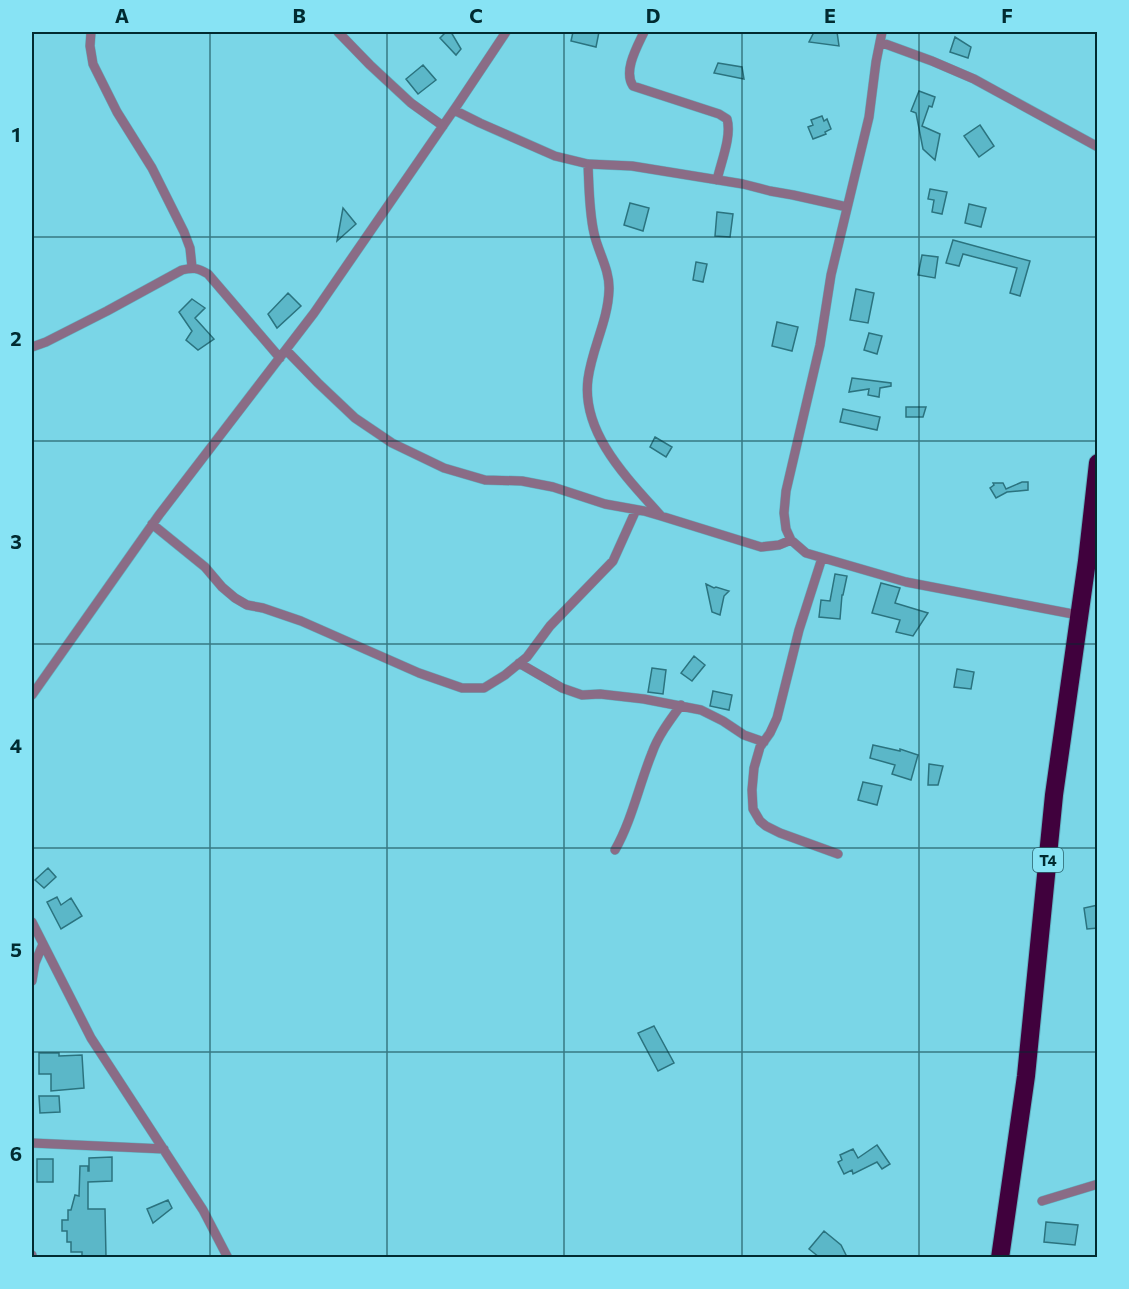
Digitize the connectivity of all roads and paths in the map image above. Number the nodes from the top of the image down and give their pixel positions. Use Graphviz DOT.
graph roads {
  1 [pos="91,32"];
  2 [pos="338,32"];
  3 [pos="506,32"];
  4 [pos="644,32"];
  5 [pos="882,32"];
  6 [pos="880,42"];
  7 [pos="454,110"];
  8 [pos="442,126"];
  9 [pos="1098,147"];
  10 [pos="588,164"];
  11 [pos="717,180"];
  12 [pos="847,207"];
  13 [pos="192,267"];
  14 [pos="32,346"];
  15 [pos="283,354"];
  16 [pos="1098,463"];
  17 [pos="636,510"];
  18 [pos="661,516"];
  19 [pos="152,524"];
  20 [pos="791,540"];
  21 [pos="822,558"];
  22 [pos="1078,615"];
  23 [pos="519,663"];
  24 [pos="32,695"];
  25 [pos="681,705"];
  26 [pos="764,742"];
  27 [pos="615,850"];
  28 [pos="838,854"];
  29 [pos="32,922"];
  30 [pos="43,944"];
  31 [pos="32,981"];
  32 [pos="32,1143"];
  33 [pos="164,1149"];
  34 [pos="1098,1184"];
  35 [pos="1042,1202"];
  36 [pos="228,1257"];
  37 [pos="1000,1257"];
  1 -- 13 [label="street"];
  2 -- 8 [label="street"];
  3 -- 7 [label="street"];
  4 -- 11 [label="street"];
  5 -- 6 [label="street"];
  6 -- 9 [label="street"];
  6 -- 12 [label="street"];
  7 -- 8 [label="street"];
  7 -- 10 [label="street"];
  8 -- 15 [label="street"];
  10 -- 11 [label="street"];
  10 -- 18 [label="street"];
  11 -- 12 [label="street"];
  12 -- 20 [label="street"];
  13 -- 14 [label="street"];
  13 -- 15 [label="street"];
  15 -- 17 [label="street"];
  15 -- 19 [label="street"];
  16 -- 22 [label="highway, T4"];
  17 -- 18 [label="street"];
  17 -- 23 [label="street"];
  18 -- 20 [label="street"];
  19 -- 23 [label="street"];
  19 -- 24 [label="street"];
  20 -- 21 [label="street"];
  21 -- 22 [label="street"];
  21 -- 26 [label="street"];
  22 -- 37 [label="highway, T4"];
  23 -- 25 [label="street"];
  25 -- 26 [label="street"];
  25 -- 27 [label="street"];
  26 -- 28 [label="street"];
  29 -- 30 [label="street"];
  30 -- 31 [label="street"];
  30 -- 33 [label="street"];
  32 -- 33 [label="street"];
  33 -- 36 [label="street"];
  34 -- 35 [label="street"];
}
